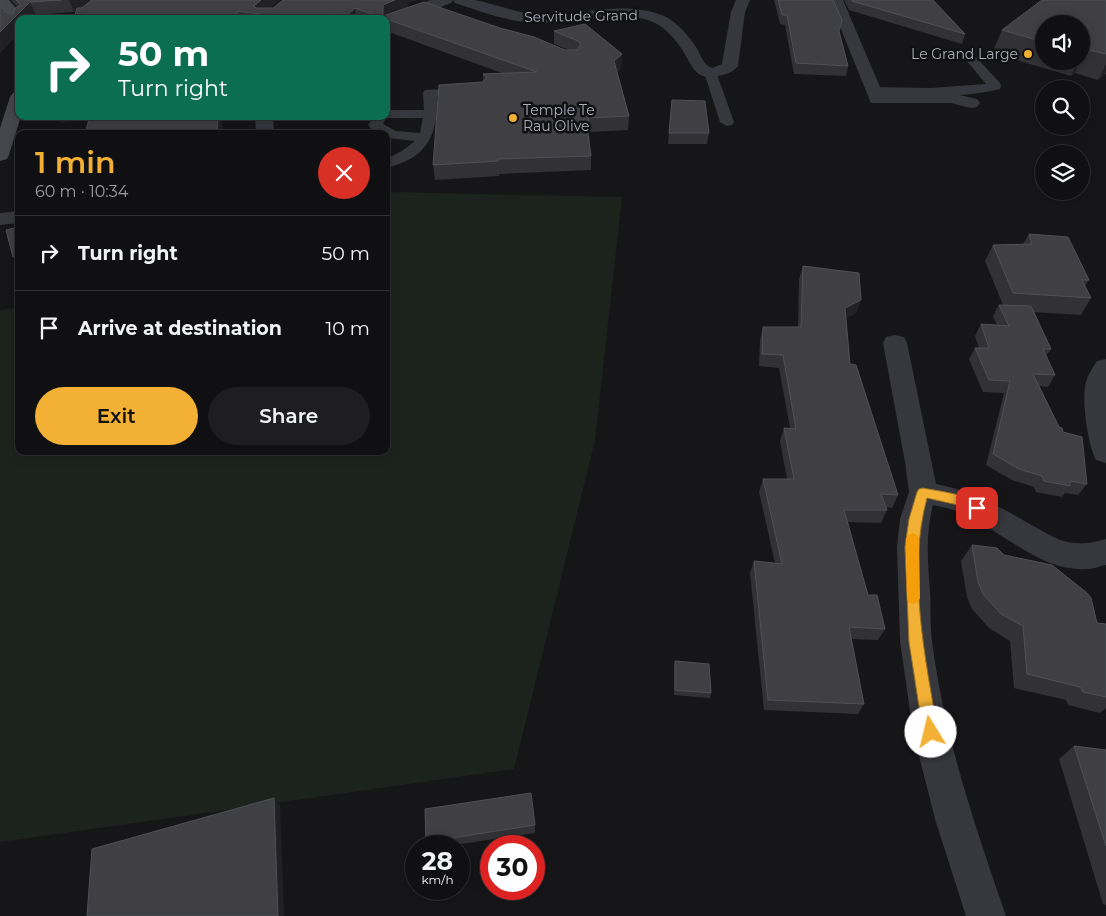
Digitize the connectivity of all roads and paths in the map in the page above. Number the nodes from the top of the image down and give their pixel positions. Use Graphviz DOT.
graph roads {
  1 [pos="1,0"];
  2 [pos="460,0"];
  3 [pos="743,0"];
  4 [pos="836,0"];
  5 [pos="445,7"];
  6 [pos="15,16"];
  7 [pos="390,22"];
  8 [pos="973,61"];
  9 [pos="710,72"];
  10 [pos="479,91"];
  11 [pos="873,91"];
  12 [pos="971,103"];
  13 [pos="15,104"];
  14 [pos="390,114"];
  15 [pos="429,114"];
  16 [pos="6,120"];
  17 [pos="378,120"];
  18 [pos="727,122"];
  19 [pos="384,130"];
  20 [pos="390,133"];
  21 [pos="424,137"];
  22 [pos="0,155"];
  23 [pos="390,163"];
  24 [pos="15,217"];
  25 [pos="0,219"];
  26 [pos="895,343"];
  27 [pos="1102,375"];
  28 [pos="1106,453"];
  29 [pos="923,492"];
  30 [pos="1106,552"];
  31 [pos="986,916"];
  1 -- 6 [label="main road"];
  2 -- 9 [label="street, Servitude Grand"];
  3 -- 9 [label="street"];
  4 -- 11 [label="street"];
  5 -- 7 [label="street"];
  8 -- 11 [label="lane"];
  9 -- 18 [label="lane"];
  10 -- 15 [label="lane"];
  11 -- 12 [label="street"];
  13 -- 16 [label="main road"];
  14 -- 15 [label="lane"];
  15 -- 21 [label="lane"];
  16 -- 22 [label="main road"];
  17 -- 19 [label="lane"];
  20 -- 21 [label="lane"];
  21 -- 23 [label="lane"];
  24 -- 25 [label="street"];
  26 -- 29 [label="street"];
  27 -- 28 [label="street"];
  29 -- 30 [label="street"];
  29 -- 31 [label="street"];
}
